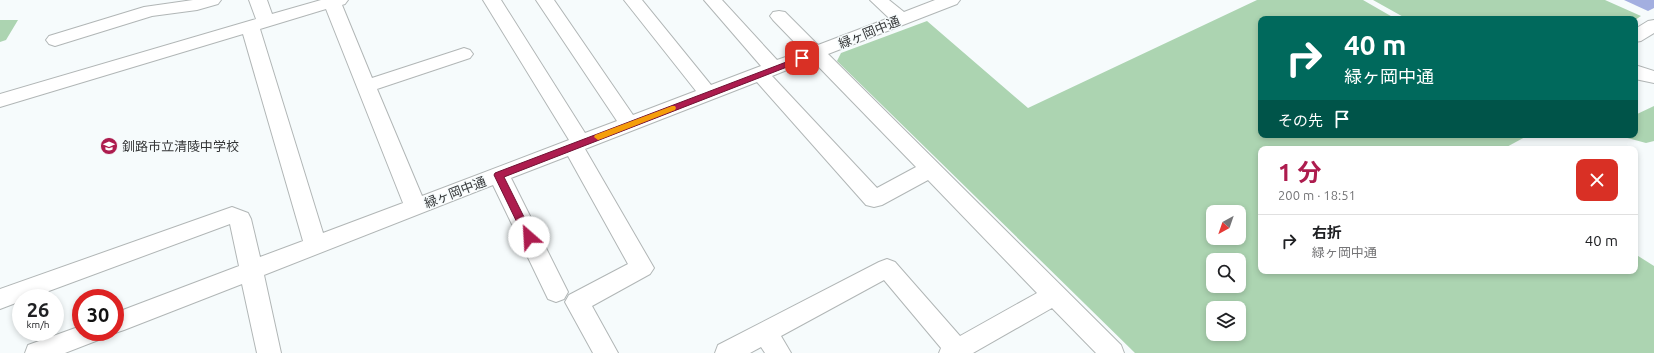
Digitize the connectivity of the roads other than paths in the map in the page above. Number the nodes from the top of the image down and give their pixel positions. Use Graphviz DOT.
graph roads {
  1 [pos="212,0"];
  2 [pos="258,0"];
  3 [pos="492,0"];
  4 [pos="545,0"];
  5 [pos="633,0"];
  6 [pos="713,0"];
  7 [pos="880,0"];
  8 [pos="951,0"];
  9 [pos="336,1"];
  10 [pos="779,16"];
  11 [pos="901,19"];
  12 [pos="258,25"];
  13 [pos="1654,25"];
  14 [pos="1638,35"];
  15 [pos="55,40"];
  16 [pos="817,53"];
  17 [pos="464,54"];
  18 [pos="767,72"];
  19 [pos="1638,72"];
  20 [pos="1654,77"];
  21 [pos="367,86"];
  22 [pos="708,94"];
  23 [pos="0,102"];
  24 [pos="630,124"];
  25 [pos="577,145"];
  26 [pos="930,169"];
  27 [pos="498,175"];
  28 [pos="416,207"];
  29 [pos="316,246"];
  30 [pos="251,270"];
  31 [pos="556,292"];
  32 [pos="1054,295"];
  33 [pos="0,299"];
  34 [pos="124,319"];
  35 [pos="766,333"];
  36 [pos="72,340"];
  37 [pos="956,352"];
  38 [pos="37,353"];
  39 [pos="269,353"];
  40 [pos="606,353"];
  41 [pos="727,353"];
  42 [pos="779,353"];
  43 [pos="1112,353"];
  1 -- 15 [label="street"];
  2 -- 12 [label="street"];
  3 -- 25 [label="street"];
  4 -- 24 [label="street"];
  5 -- 22 [label="street"];
  6 -- 18 [label="street"];
  7 -- 11 [label="street"];
  8 -- 11 [label="street, 緑ヶ岡中通"];
  9 -- 12 [label="street"];
  9 -- 21 [label="street"];
  10 -- 16 [label="street"];
  11 -- 16 [label="street, 緑ヶ岡中通"];
  12 -- 23 [label="street"];
  12 -- 29 [label="street"];
  13 -- 14 [label="street"];
  16 -- 18 [label="street, 緑ヶ岡中通"];
  16 -- 26 [label="street"];
  17 -- 21 [label="street"];
  18 -- 22 [label="street, 緑ヶ岡中通"];
  18 -- 26 [label="street"];
  19 -- 20 [label="street"];
  21 -- 28 [label="street"];
  22 -- 24 [label="street, 緑ヶ岡中通"];
  24 -- 25 [label="street, 緑ヶ岡中通"];
  25 -- 27 [label="street, 緑ヶ岡中通"];
  25 -- 40 [label="street"];
  26 -- 32 [label="street"];
  27 -- 28 [label="street, 緑ヶ岡中通"];
  27 -- 31 [label="street"];
  28 -- 29 [label="street, 緑ヶ岡中通"];
  29 -- 30 [label="street, 緑ヶ岡中通"];
  30 -- 33 [label="street"];
  30 -- 34 [label="street, 緑ヶ岡中通"];
  30 -- 39 [label="street"];
  32 -- 37 [label="street"];
  32 -- 43 [label="street"];
  35 -- 37 [label="street"];
  35 -- 41 [label="street"];
  35 -- 42 [label="street"];
  36 -- 38 [label="street"];
}
